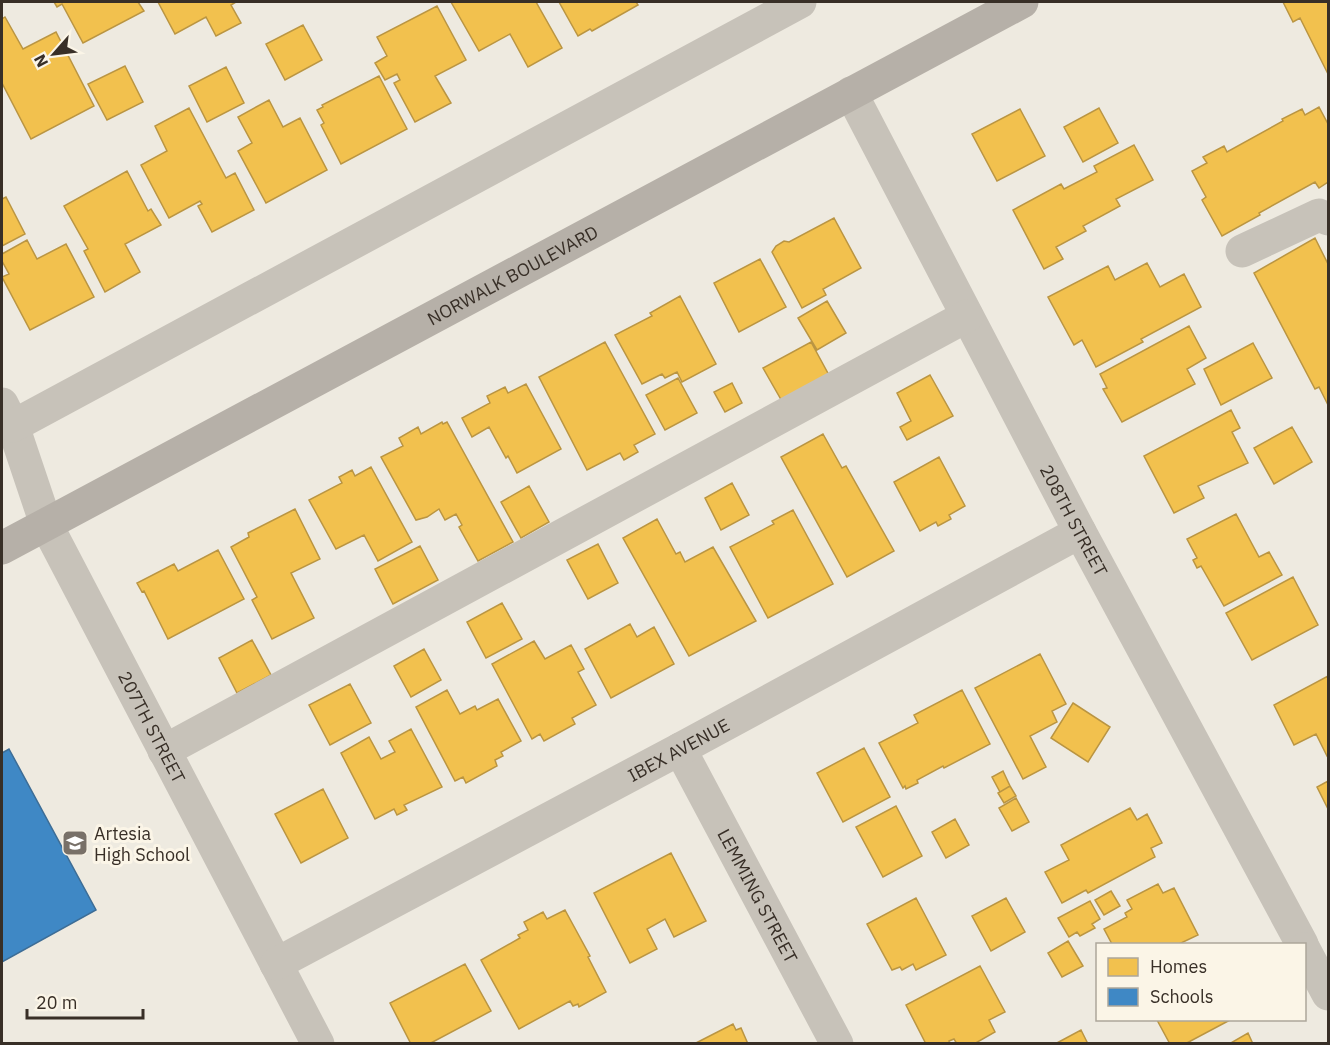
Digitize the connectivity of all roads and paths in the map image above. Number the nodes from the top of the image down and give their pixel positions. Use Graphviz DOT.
graph roads {
  1 [pos="800,2"];
  2 [pos="1022,2"];
  3 [pos="851,93"];
  4 [pos="1329,219"];
  5 [pos="1242,251"];
  6 [pos="967,316"];
  7 [pos="7,415"];
  8 [pos="46,524"];
  9 [pos="1080,532"];
  10 [pos="2,548"];
  11 [pos="680,749"];
  12 [pos="164,751"];
  13 [pos="1301,943"];
  14 [pos="1306,951"];
  15 [pos="276,964"];
  16 [pos="1329,994"];
  17 [pos="318,1044"];
  18 [pos="837,1044"];
  1 -- 7 [label="street"];
  2 -- 3 [label="main road, NORWALK BOULEVARD"];
  3 -- 6 [label="street, 208TH STREET"];
  3 -- 8 [label="main road, NORWALK BOULEVARD"];
  4 -- 5 [label="street"];
  6 -- 9 [label="street, 208TH STREET"];
  6 -- 12 [label="street"];
  7 -- 8 [label="street, 207TH STREET"];
  8 -- 10 [label="main road, NORWALK BOULEVARD"];
  8 -- 12 [label="street, 207TH STREET"];
  9 -- 11 [label="street, IBEX AVENUE"];
  9 -- 13 [label="street, 208TH STREET"];
  11 -- 15 [label="street, IBEX AVENUE"];
  11 -- 18 [label="street, LEMMING STREET"];
  12 -- 15 [label="street, 207TH STREET"];
  14 -- 16 [label="street"];
  15 -- 17 [label="street, 207TH STREET"];
}
